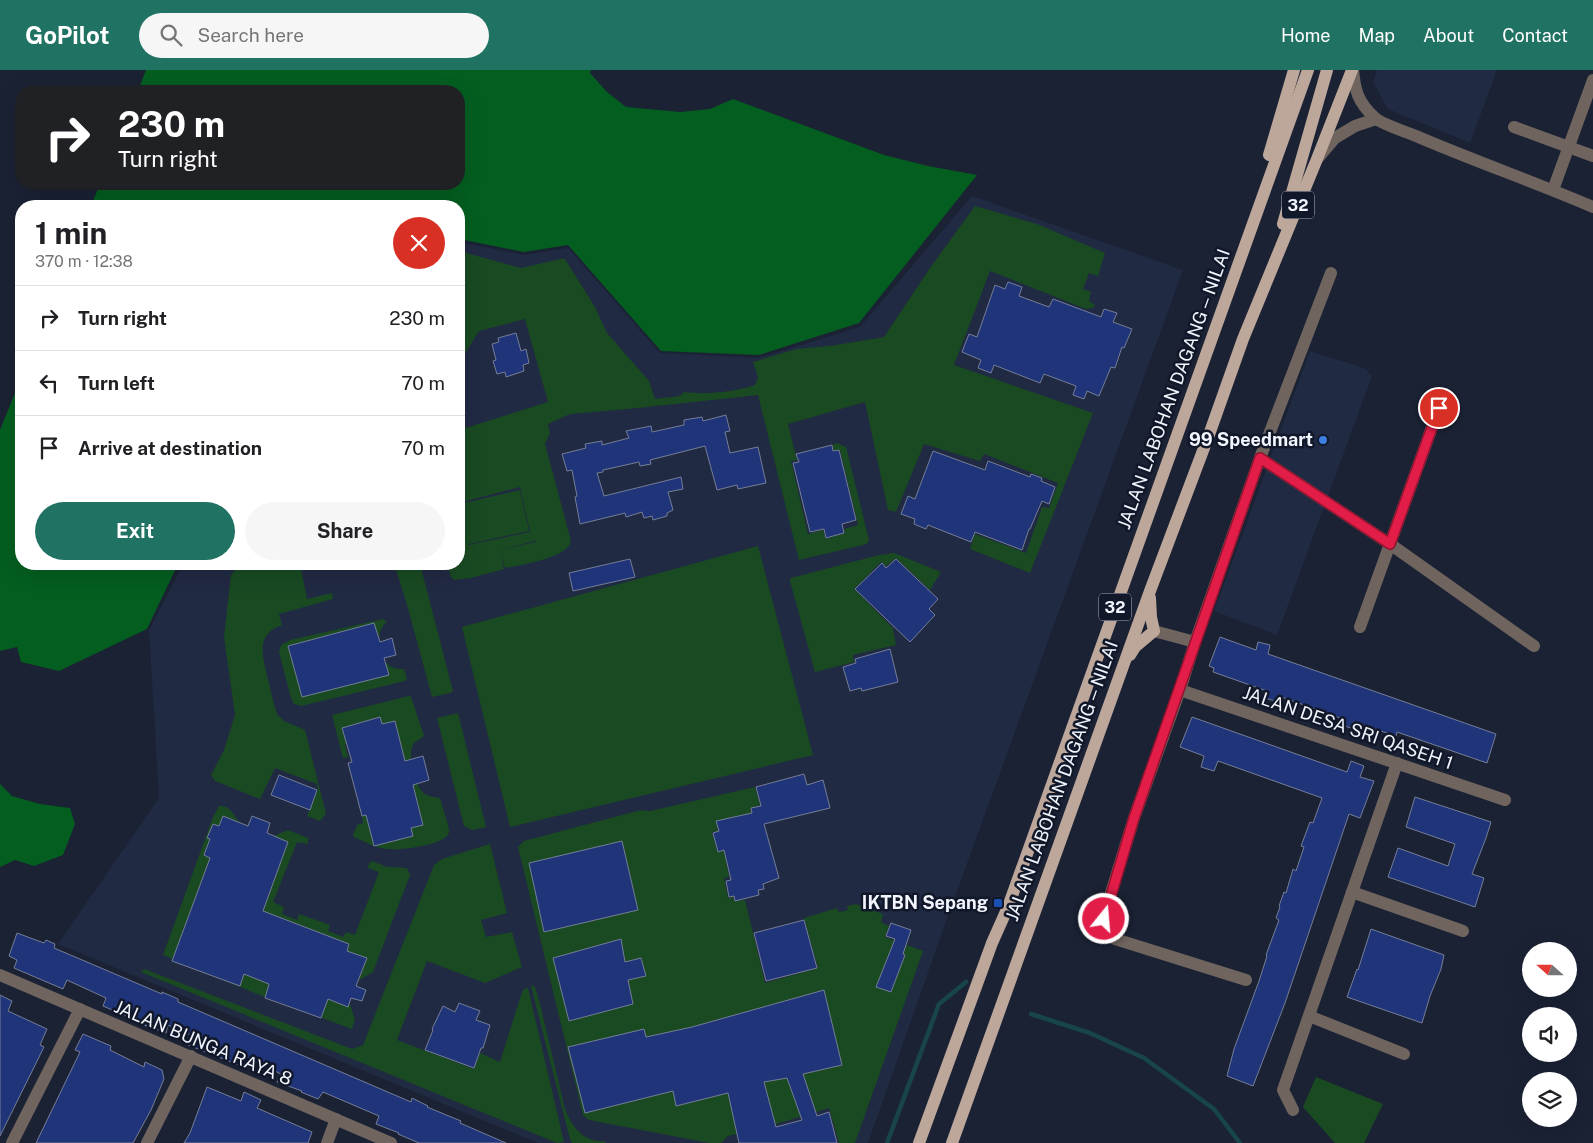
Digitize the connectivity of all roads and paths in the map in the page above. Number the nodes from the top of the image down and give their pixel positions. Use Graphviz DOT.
graph roads {
  1 [pos="1294,70"];
  2 [pos="1308,70"];
  3 [pos="1327,70"];
  4 [pos="1352,70"];
  5 [pos="1593,80"];
  6 [pos="1376,119"];
  7 [pos="1514,127"];
  8 [pos="1568,147"];
  9 [pos="1593,156"];
  10 [pos="1317,160"];
  11 [pos="1553,190"];
  12 [pos="1593,207"];
  13 [pos="1235,270"];
  14 [pos="1331,273"];
  15 [pos="1267,278"];
  16 [pos="1439,408"];
  17 [pos="1260,458"];
  18 [pos="1390,544"];
  19 [pos="1150,591"];
  20 [pos="1360,627"];
  21 [pos="1154,631"];
  22 [pos="1195,642"];
  23 [pos="1534,646"];
  24 [pos="1123,666"];
  25 [pos="1180,690"];
  26 [pos="1397,763"];
  27 [pos="1505,800"];
  28 [pos="1352,892"];
  29 [pos="1463,931"];
  30 [pos="0,975"];
  31 [pos="1246,980"];
  32 [pos="80,1009"];
  33 [pos="1309,1016"];
  34 [pos="1404,1054"];
  35 [pos="191,1056"];
  36 [pos="1292,1110"];
  37 [pos="336,1120"];
  38 [pos="12,1143"];
  39 [pos="147,1143"];
  40 [pos="327,1143"];
  41 [pos="391,1143"];
  42 [pos="919,1143"];
  43 [pos="952,1143"];
  1 -- 13 [label="main road"];
  2 -- 13 [label="main road, JALAN LABOHAN DAGANG ‒ NILAI / 32"];
  3 -- 15 [label="main road"];
  4 -- 6 [label="street"];
  4 -- 10 [label="main road, JALAN LABOHAN DAGANG ‒ NILAI / 32"];
  5 -- 8 [label="street"];
  6 -- 10 [label="street"];
  6 -- 11 [label="street"];
  7 -- 8 [label="street"];
  8 -- 9 [label="street"];
  8 -- 11 [label="street"];
  10 -- 15 [label="main road, JALAN LABOHAN DAGANG ‒ NILAI / 32"];
  11 -- 12 [label="street"];
  13 -- 42 [label="main road, JALAN LABOHAN DAGANG ‒ NILAI / 32"];
  14 -- 17 [label="street"];
  15 -- 19 [label="main road, JALAN LABOHAN DAGANG ‒ NILAI / 32"];
  16 -- 18 [label="street"];
  17 -- 18 [label="street"];
  17 -- 22 [label="street"];
  18 -- 20 [label="street"];
  18 -- 23 [label="street"];
  19 -- 21 [label="main road"];
  19 -- 24 [label="main road, JALAN LABOHAN DAGANG ‒ NILAI / 32"];
  21 -- 22 [label="street"];
  21 -- 24 [label="main road"];
  22 -- 25 [label="street"];
  24 -- 43 [label="main road, JALAN LABOHAN DAGANG ‒ NILAI / 32"];
  25 -- 26 [label="street, JALAN DESA SRI QASEH 1"];
  25 -- 31 [label="street"];
  26 -- 27 [label="street, JALAN DESA SRI QASEH 1"];
  26 -- 28 [label="street"];
  28 -- 29 [label="street"];
  28 -- 33 [label="street"];
  30 -- 32 [label="street, JALAN BUNGA RAYA 8"];
  32 -- 35 [label="street, JALAN BUNGA RAYA 8"];
  32 -- 38 [label="street"];
  33 -- 34 [label="street"];
  33 -- 36 [label="street"];
  35 -- 37 [label="street, JALAN BUNGA RAYA 8"];
  35 -- 39 [label="street"];
  37 -- 40 [label="street"];
  37 -- 41 [label="street, JALAN BUNGA RAYA 8"];
}
